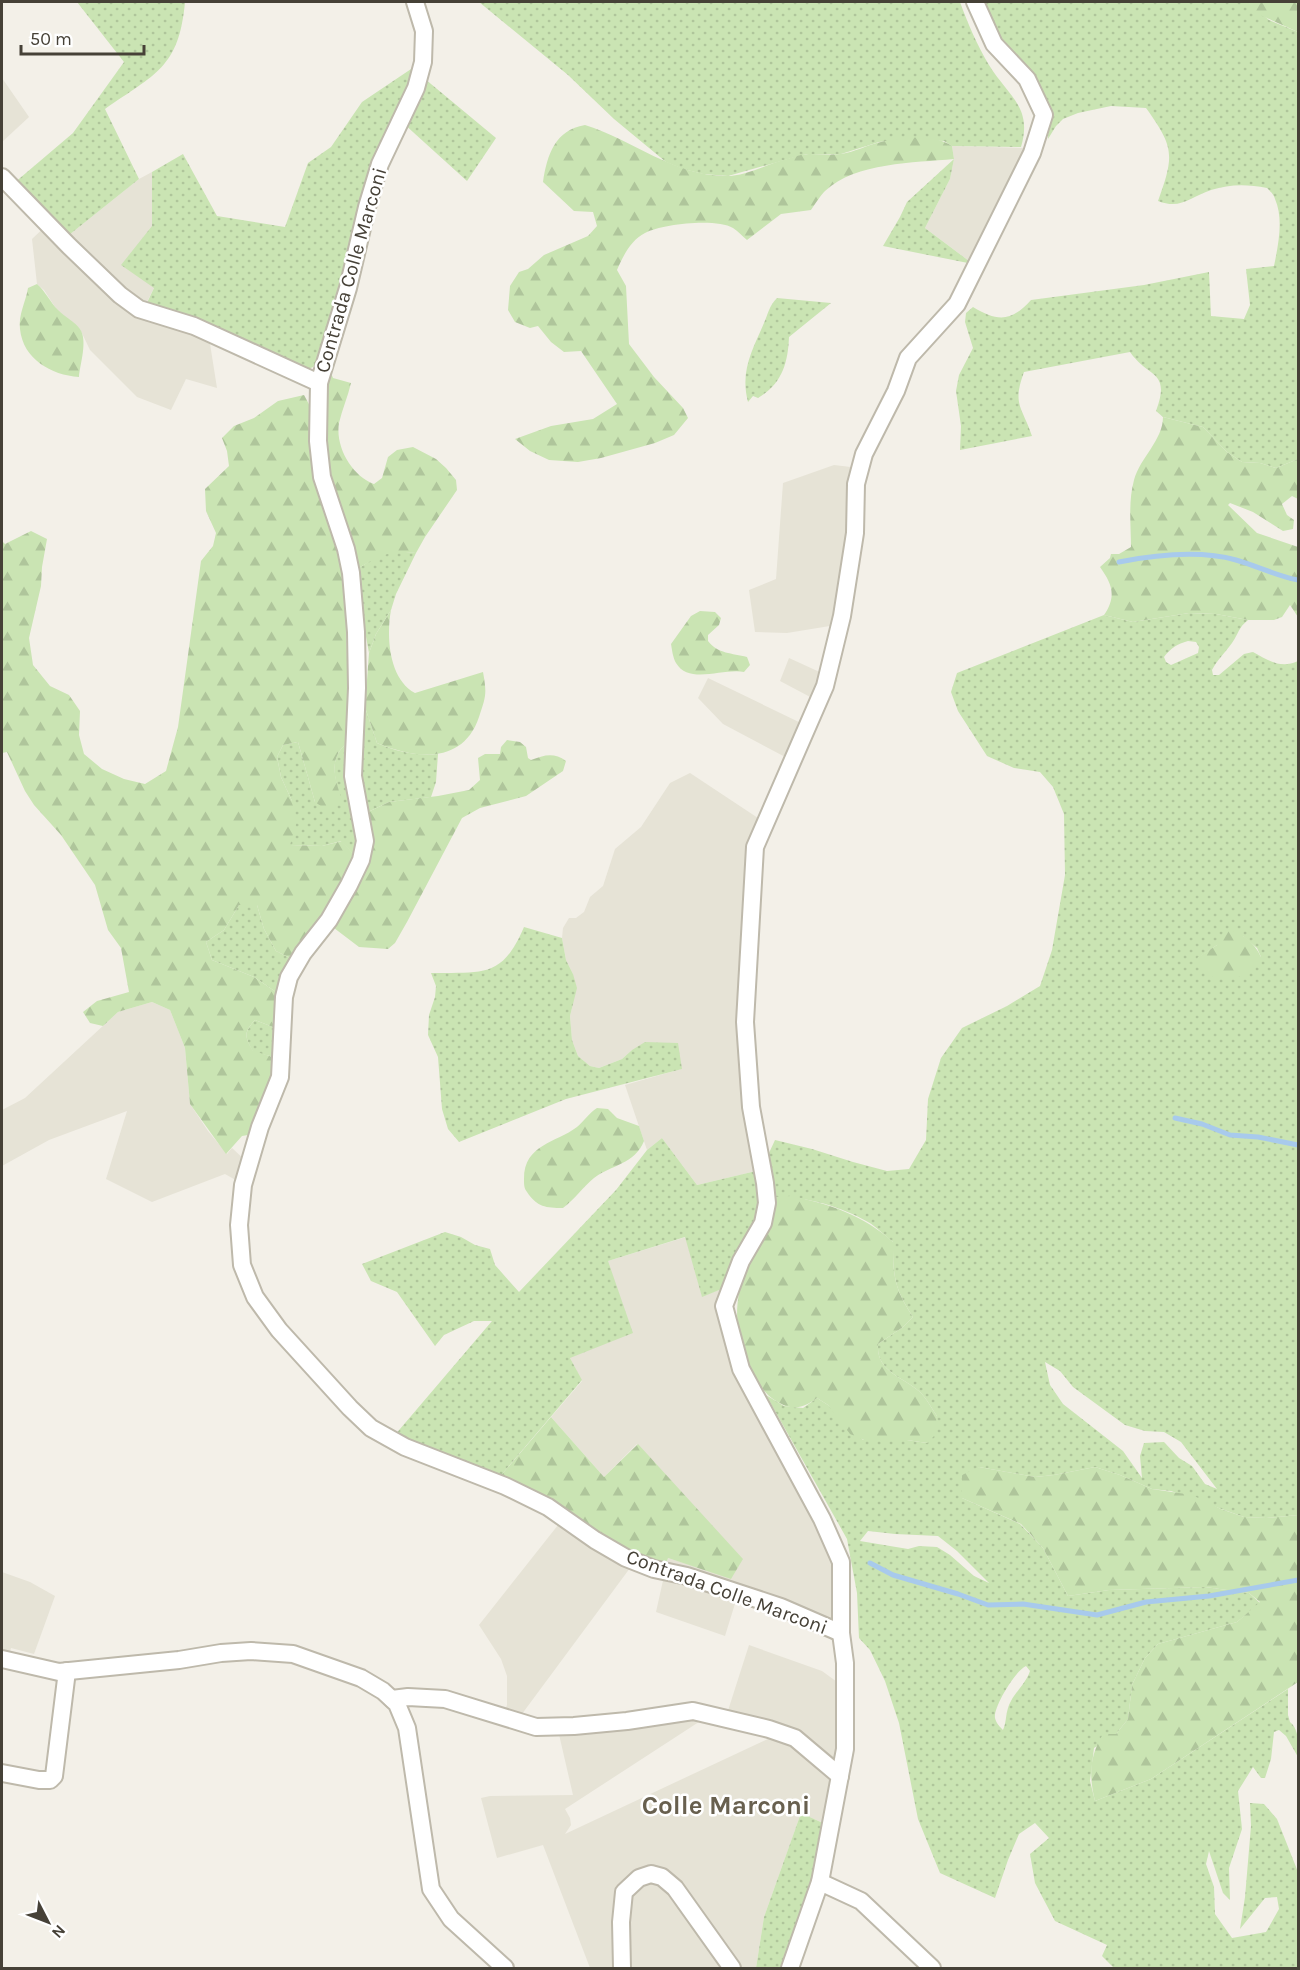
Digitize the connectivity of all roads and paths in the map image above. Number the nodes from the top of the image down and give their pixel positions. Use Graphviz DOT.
graph roads {
  1 [pos="415,2"];
  2 [pos="975,2"];
  3 [pos="2,177"];
  4 [pos="319,383"];
  5 [pos="841,1633"];
  6 [pos="2,1659"];
  7 [pos="67,1671"];
  8 [pos="392,1699"];
  9 [pos="2,1773"];
  10 [pos="840,1776"];
  11 [pos="820,1882"];
  12 [pos="505,1968"];
  13 [pos="622,1968"];
  14 [pos="732,1968"];
  15 [pos="790,1968"];
  16 [pos="932,1968"];
  1 -- 4 [label="street, Contrada Colle Marconi"];
  2 -- 5 [label="street, Contrada Colle Marconi"];
  3 -- 4 [label="street"];
  4 -- 5 [label="street, Contrada Colle Marconi"];
  5 -- 10 [label="street, Contrada Colle Marconi"];
  6 -- 7 [label="street"];
  7 -- 8 [label="street"];
  7 -- 9 [label="street"];
  8 -- 10 [label="street"];
  8 -- 12 [label="street"];
  10 -- 11 [label="street, Contrada Colle Marconi"];
  11 -- 15 [label="street, Contrada Colle Marconi"];
  11 -- 16 [label="street"];
  13 -- 14 [label="street"];
}
